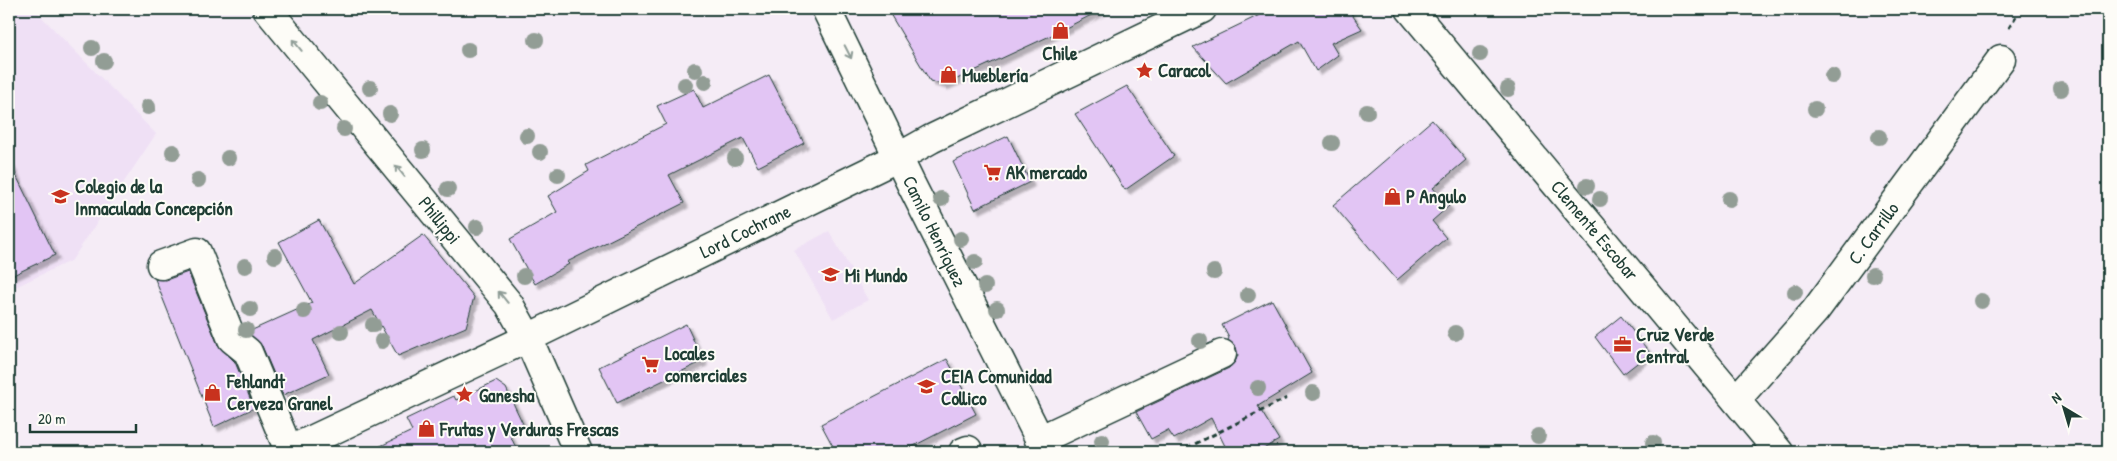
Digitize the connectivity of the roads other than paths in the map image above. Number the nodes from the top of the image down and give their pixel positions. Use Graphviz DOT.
graph roads {
  1 [pos="267,9"];
  2 [pos="826,9"];
  3 [pos="1202,9"];
  4 [pos="1410,9"];
  5 [pos="2001,59"];
  6 [pos="899,157"];
  7 [pos="161,264"];
  8 [pos="528,338"];
  9 [pos="1222,354"];
  10 [pos="1736,400"];
  11 [pos="1042,446"];
  12 [pos="288,452"];
  13 [pos="578,452"];
  14 [pos="1779,452"];
  8 -- 1 [label="street, Phillippi, one-way"];
  2 -- 6 [label="street, Camilo Henríquez, one-way"];
  3 -- 6 [label="street, Lord Cochrane"];
  4 -- 10 [label="street, Clemente Escobar"];
  5 -- 10 [label="street, C. Carrillo"];
  6 -- 8 [label="street, Lord Cochrane"];
  6 -- 11 [label="street, Camilo Henríquez"];
  7 -- 12 [label="street"];
  8 -- 12 [label="street, Lord Cochrane"];
  8 -- 13 [label="street, Phillippi"];
  9 -- 11 [label="street"];
  10 -- 14 [label="street, Clemente Escobar"];
}
